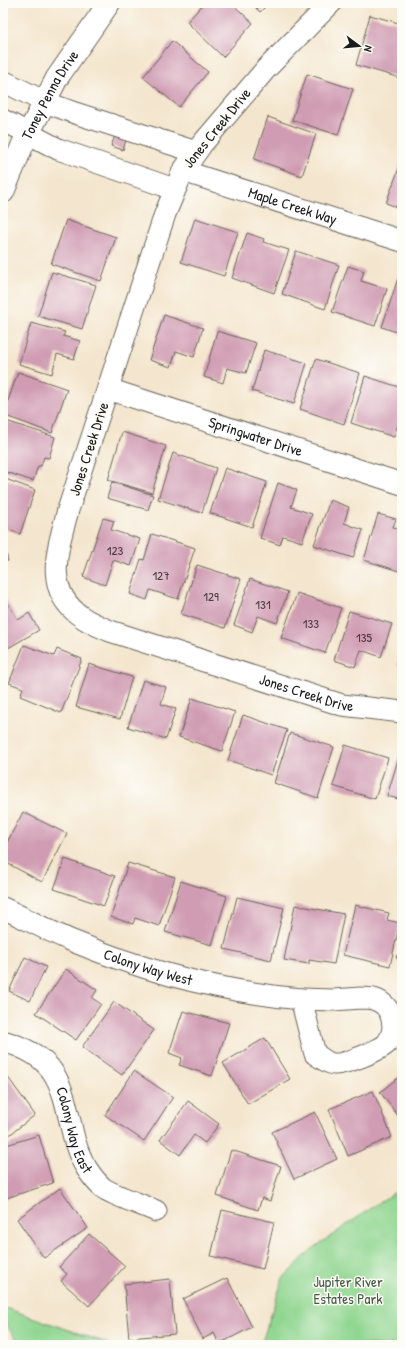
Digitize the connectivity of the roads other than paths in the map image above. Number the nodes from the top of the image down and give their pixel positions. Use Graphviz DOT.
graph roads {
  1 [pos="109,3"];
  2 [pos="331,3"];
  3 [pos="3,81"];
  4 [pos="45,102"];
  5 [pos="3,120"];
  6 [pos="29,133"];
  7 [pos="196,152"];
  8 [pos="183,171"];
  9 [pos="174,189"];
  10 [pos="3,192"];
  11 [pos="402,241"];
  12 [pos="108,389"];
  13 [pos="402,484"];
  14 [pos="402,712"];
  15 [pos="3,908"];
  16 [pos="301,999"];
  17 [pos="3,1041"];
  18 [pos="156,1211"];
  1 -- 4 [label="street, Toney Penna Drive"];
  2 -- 7 [label="street, Jones Creek Drive"];
  3 -- 4 [label="street"];
  4 -- 6 [label="street, Toney Penna Drive"];
  4 -- 7 [label="street"];
  5 -- 6 [label="street"];
  6 -- 9 [label="street"];
  6 -- 10 [label="street, Toney Penna Drive"];
  7 -- 8 [label="street, Jones Creek Drive"];
  8 -- 9 [label="street, Jones Creek Drive"];
  8 -- 11 [label="street, Maple Creek Way"];
  9 -- 12 [label="street, Jones Creek Drive"];
  12 -- 13 [label="street, Springwater Drive"];
  12 -- 14 [label="street, Jones Creek Drive"];
  15 -- 16 [label="street, Colony Way West"];
  17 -- 18 [label="street, Colony Way East"];
}
